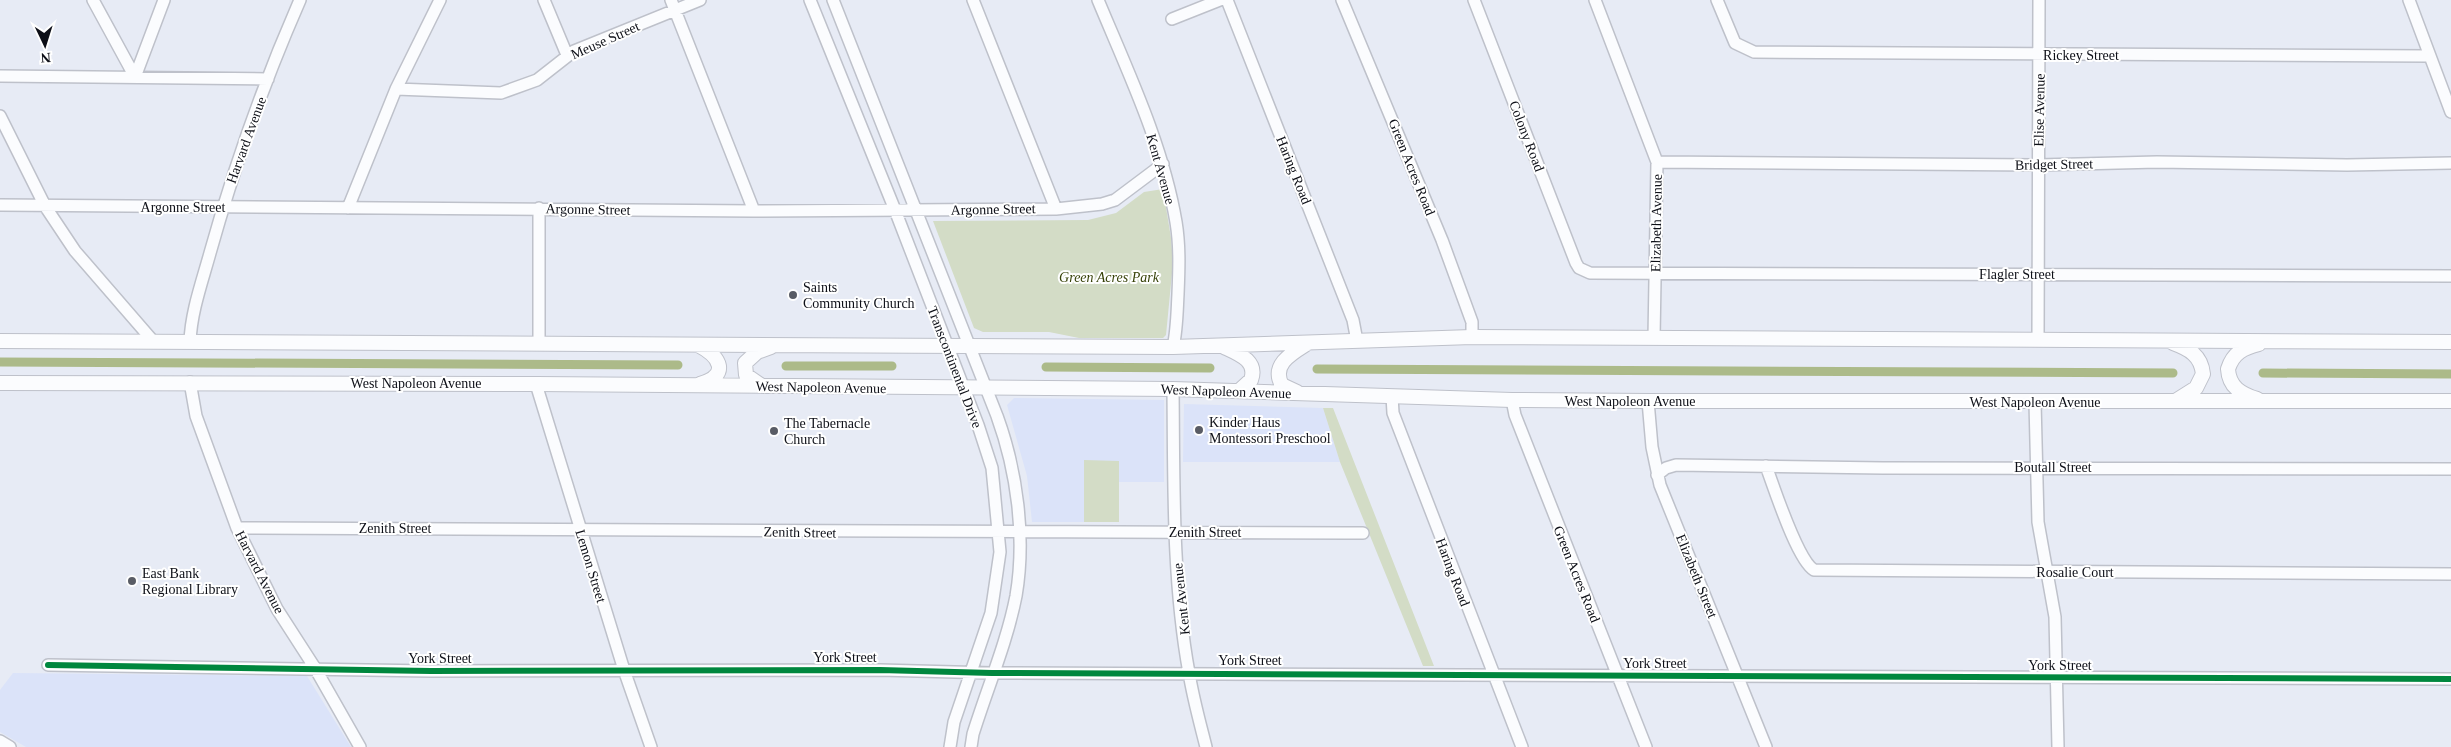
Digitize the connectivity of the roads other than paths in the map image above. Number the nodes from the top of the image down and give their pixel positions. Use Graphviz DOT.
graph roads {
  1 [pos="93,0"];
  2 [pos="164,0"];
  3 [pos="300,0"];
  4 [pos="440,0"];
  5 [pos="544,0"];
  6 [pos="700,0"];
  7 [pos="810,0"];
  8 [pos="832,0"];
  9 [pos="973,0"];
  10 [pos="1098,0"];
  11 [pos="1220,0"];
  12 [pos="1227,0"];
  13 [pos="1342,0"];
  14 [pos="1474,0"];
  15 [pos="1595,0"];
  16 [pos="1717,0"];
  17 [pos="2039,0"];
  18 [pos="2409,0"];
  19 [pos="673,5"];
  20 [pos="1172,19"];
  21 [pos="567,55"];
  22 [pos="2040,55"];
  23 [pos="2429,56"];
  24 [pos="0,76"];
  25 [pos="135,76"];
  26 [pos="268,79"];
  27 [pos="396,89"];
  28 [pos="2451,112"];
  29 [pos="0,116"];
  30 [pos="1657,162"];
  31 [pos="2451,163"];
  32 [pos="1163,164"];
  33 [pos="2039,166"];
  34 [pos="0,205"];
  35 [pos="45,206"];
  36 [pos="223,207"];
  37 [pos="348,208"];
  38 [pos="539,208"];
  39 [pos="1056,209"];
  40 [pos="754,210"];
  41 [pos="895,210"];
  42 [pos="917,210"];
  43 [pos="1584,271"];
  44 [pos="1655,273"];
  45 [pos="2037,274"];
  46 [pos="2451,276"];
  47 [pos="1472,337"];
  48 [pos="1654,338"];
  49 [pos="1357,340"];
  50 [pos="2038,340"];
  51 [pos="2164,340"];
  52 [pos="0,341"];
  53 [pos="2269,341"];
  54 [pos="152,342"];
  55 [pos="190,342"];
  56 [pos="2451,342"];
  57 [pos="539,343"];
  58 [pos="1309,343"];
  59 [pos="696,344"];
  60 [pos="779,344"];
  61 [pos="947,345"];
  62 [pos="969,345"];
  63 [pos="1223,346"];
  64 [pos="1173,347"];
  65 [pos="190,382"];
  66 [pos="0,383"];
  67 [pos="536,384"];
  68 [pos="696,385"];
  69 [pos="762,386"];
  70 [pos="964,388"];
  71 [pos="986,388"];
  72 [pos="1173,389"];
  73 [pos="1239,391"];
  74 [pos="1302,393"];
  75 [pos="1392,396"];
  76 [pos="1512,400"];
  77 [pos="1648,401"];
  78 [pos="2262,401"];
  79 [pos="2451,401"];
  80 [pos="2035,402"];
  81 [pos="2174,402"];
  82 [pos="1766,466"];
  83 [pos="2035,467"];
  84 [pos="2451,469"];
  85 [pos="1658,475"];
  86 [pos="237,528"];
  87 [pos="579,529"];
  88 [pos="999,531"];
  89 [pos="1020,531"];
  90 [pos="1175,532"];
  91 [pos="1363,533"];
  92 [pos="2046,572"];
  93 [pos="2451,574"];
  94 [pos="48,665"];
  95 [pos="315,668"];
  96 [pos="624,670"];
  97 [pos="972,672"];
  98 [pos="1189,672"];
  99 [pos="992,673"];
  100 [pos="1492,674"];
  101 [pos="1618,676"];
  102 [pos="1737,676"];
  103 [pos="2058,678"];
  104 [pos="2451,679"];
  105 [pos="0,741"];
  106 [pos="10,747"];
  107 [pos="360,747"];
  108 [pos="651,747"];
  109 [pos="950,747"];
  110 [pos="971,747"];
  111 [pos="1206,747"];
  112 [pos="1522,747"];
  113 [pos="1646,747"];
  114 [pos="1766,747"];
  115 [pos="2058,747"];
  1 -- 25 [label="street"];
  2 -- 25 [label="street"];
  3 -- 26 [label="street, Harvard Avenue"];
  4 -- 27 [label="street"];
  5 -- 21 [label="street"];
  6 -- 19 [label="street, Meuse Street"];
  7 -- 41 [label="street, Transcontinental Drive"];
  8 -- 42 [label="street, Transcontinental Drive"];
  9 -- 39 [label="street"];
  10 -- 32 [label="street, Kent Avenue"];
  11 -- 20 [label="street"];
  12 -- 49 [label="street, Haring Road"];
  13 -- 47 [label="street, Green Acres Road"];
  14 -- 43 [label="street, Colony Road"];
  15 -- 30 [label="street, Elizabeth Avenue"];
  16 -- 22 [label="street, Rickey Street"];
  17 -- 22 [label="street, Elise Avenue"];
  18 -- 23 [label="street"];
  19 -- 21 [label="street, Meuse Street"];
  19 -- 40 [label="street"];
  21 -- 27 [label="street, Meuse Street"];
  22 -- 23 [label="street, Rickey Street"];
  22 -- 33 [label="street, Elise Avenue"];
  23 -- 28 [label="street"];
  24 -- 25 [label="street"];
  25 -- 26 [label="street"];
  26 -- 36 [label="street, Harvard Avenue"];
  27 -- 37 [label="street"];
  29 -- 35 [label="street"];
  30 -- 33 [label="street, Bridget Street"];
  30 -- 44 [label="street, Elizabeth Avenue"];
  31 -- 33 [label="street, Bridget Street"];
  32 -- 39 [label="street, Argonne Street"];
  32 -- 64 [label="street, Kent Avenue"];
  33 -- 45 [label="street, Elise Avenue"];
  34 -- 35 [label="street, Argonne Street"];
  35 -- 36 [label="street, Argonne Street"];
  35 -- 54 [label="street"];
  36 -- 37 [label="street, Argonne Street"];
  36 -- 55 [label="street, Harvard Avenue"];
  37 -- 38 [label="street, Argonne Street"];
  38 -- 40 [label="street, Argonne Street"];
  38 -- 57 [label="street"];
  39 -- 42 [label="street, Argonne Street"];
  40 -- 41 [label="street, Argonne Street"];
  41 -- 42 [label="street, Argonne Street"];
  41 -- 61 [label="street, Transcontinental Drive"];
  42 -- 62 [label="street, Transcontinental Drive"];
  43 -- 44 [label="street, Flagler Street"];
  44 -- 45 [label="street, Flagler Street"];
  44 -- 48 [label="street, Elizabeth Avenue"];
  45 -- 46 [label="street, Flagler Street"];
  45 -- 50 [label="street, Elise Avenue"];
  47 -- 48 [label="main road"];
  47 -- 49 [label="main road"];
  48 -- 50 [label="main road"];
  49 -- 58 [label="main road"];
  50 -- 51 [label="main road"];
  51 -- 53 [label="main road"];
  51 -- 81 [label="main road"];
  52 -- 54 [label="main road"];
  53 -- 56 [label="main road"];
  53 -- 78 [label="main road"];
  54 -- 55 [label="main road"];
  55 -- 57 [label="main road"];
  57 -- 59 [label="main road"];
  58 -- 63 [label="main road"];
  58 -- 74 [label="main road"];
  59 -- 60 [label="main road"];
  59 -- 68 [label="main road"];
  60 -- 61 [label="main road"];
  60 -- 69 [label="main road"];
  61 -- 62 [label="main road"];
  61 -- 70 [label="street, Transcontinental Drive"];
  62 -- 64 [label="main road"];
  62 -- 71 [label="street, Transcontinental Drive"];
  63 -- 64 [label="main road"];
  63 -- 73 [label="main road"];
  65 -- 66 [label="main road, West Napoleon Avenue"];
  65 -- 67 [label="main road, West Napoleon Avenue"];
  65 -- 86 [label="street, Harvard Avenue"];
  67 -- 68 [label="main road, West Napoleon Avenue"];
  67 -- 87 [label="street, Lemon Street"];
  68 -- 69 [label="main road, West Napoleon Avenue"];
  69 -- 70 [label="main road, West Napoleon Avenue"];
  70 -- 71 [label="main road, West Napoleon Avenue"];
  70 -- 88 [label="street, Transcontinental Drive"];
  71 -- 72 [label="main road, West Napoleon Avenue"];
  71 -- 89 [label="street, Transcontinental Drive"];
  72 -- 73 [label="main road, West Napoleon Avenue"];
  72 -- 90 [label="street, Kent Avenue"];
  73 -- 74 [label="main road, West Napoleon Avenue"];
  74 -- 75 [label="main road, West Napoleon Avenue"];
  75 -- 76 [label="main road, West Napoleon Avenue"];
  75 -- 100 [label="street, Haring Road"];
  76 -- 77 [label="main road, West Napoleon Avenue"];
  76 -- 101 [label="street, Green Acres Road"];
  77 -- 80 [label="main road, West Napoleon Avenue"];
  77 -- 85 [label="street, Elizabeth Street"];
  78 -- 79 [label="main road, West Napoleon Avenue"];
  78 -- 81 [label="main road, West Napoleon Avenue"];
  80 -- 81 [label="main road, West Napoleon Avenue"];
  80 -- 83 [label="street"];
  82 -- 83 [label="street, Boutall Street"];
  82 -- 85 [label="street, Boutall Street"];
  82 -- 92 [label="street, Rosalie Court"];
  83 -- 84 [label="street, Boutall Street"];
  83 -- 92 [label="street"];
  85 -- 102 [label="street, Elizabeth Street"];
  86 -- 87 [label="street, Zenith Street"];
  86 -- 95 [label="street, Harvard Avenue"];
  87 -- 88 [label="street, Zenith Street"];
  87 -- 96 [label="street, Lemon Street"];
  88 -- 89 [label="street, Zenith Street"];
  88 -- 97 [label="street, Transcontinental Drive"];
  89 -- 90 [label="street, Zenith Street"];
  89 -- 99 [label="street, Transcontinental Drive"];
  90 -- 91 [label="street, Zenith Street"];
  90 -- 98 [label="street, Kent Avenue"];
  92 -- 93 [label="street, Rosalie Court"];
  92 -- 103 [label="street"];
  94 -- 95 [label="street, York Street"];
  95 -- 96 [label="street, York Street"];
  95 -- 107 [label="street, Harvard Avenue"];
  96 -- 97 [label="street, York Street"];
  96 -- 108 [label="street, Lemon Street"];
  97 -- 99 [label="street, York Street"];
  97 -- 109 [label="street, Transcontinental Drive"];
  98 -- 99 [label="street, York Street"];
  98 -- 100 [label="street, York Street"];
  98 -- 111 [label="street, Kent Avenue"];
  99 -- 110 [label="street, Transcontinental Drive"];
  100 -- 101 [label="street, York Street"];
  100 -- 112 [label="street, Haring Road"];
  101 -- 102 [label="street, York Street"];
  101 -- 113 [label="street, Green Acres Road"];
  102 -- 103 [label="street, York Street"];
  102 -- 114 [label="street, Elizabeth Street"];
  103 -- 104 [label="street, York Street"];
  103 -- 115 [label="street"];
  105 -- 106 [label="street"];
}
